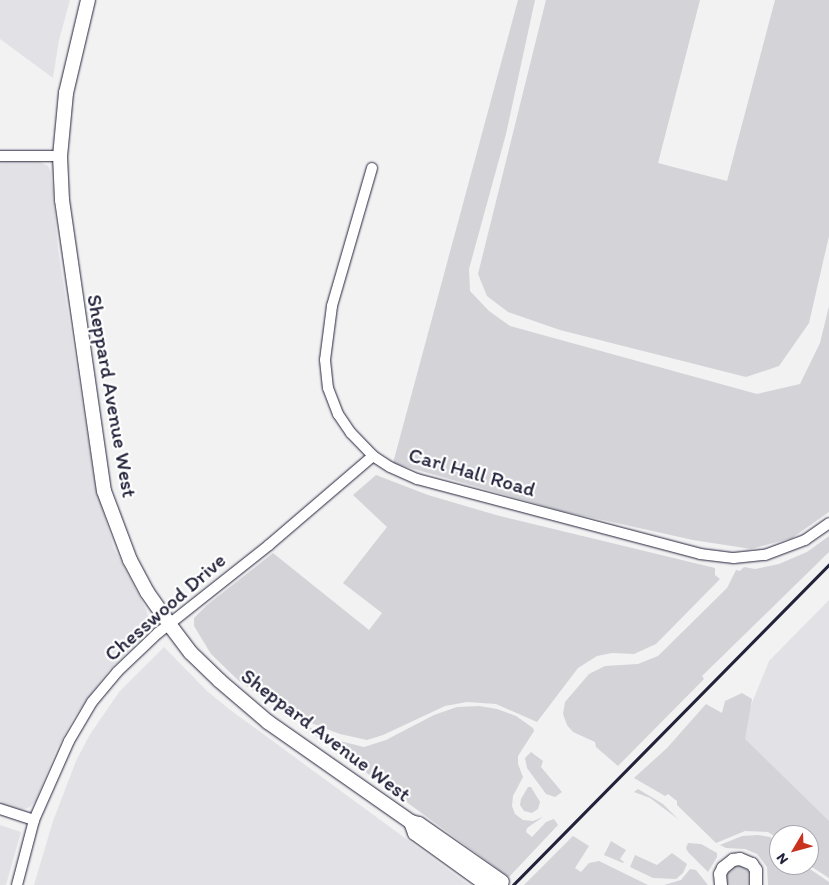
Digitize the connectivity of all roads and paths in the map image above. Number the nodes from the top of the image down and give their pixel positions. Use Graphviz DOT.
graph roads {
  1 [pos="88,0"];
  2 [pos="0,156"];
  3 [pos="60,156"];
  4 [pos="372,168"];
  5 [pos="373,456"];
  6 [pos="829,523"];
  7 [pos="169,624"];
  8 [pos="0,809"];
  9 [pos="34,820"];
  10 [pos="410,822"];
  11 [pos="502,882"];
  12 [pos="17,885"];
  13 [pos="487,885"];
  14 [pos="721,885"];
  15 [pos="756,885"];
  1 -- 3 [label="main road, Sheppard Avenue West"];
  2 -- 3 [label="street"];
  3 -- 7 [label="main road, Sheppard Avenue West"];
  4 -- 5 [label="street, Carl Hall Road"];
  5 -- 6 [label="street, Carl Hall Road"];
  5 -- 7 [label="street, Chesswood Drive"];
  7 -- 9 [label="street, Chesswood Drive"];
  7 -- 10 [label="main road, Sheppard Avenue West"];
  8 -- 9 [label="street"];
  9 -- 12 [label="street, Chesswood Drive"];
  10 -- 11 [label="main road, Sheppard Avenue West"];
  10 -- 13 [label="main road, Sheppard Avenue West"];
  14 -- 15 [label="street"];
}
